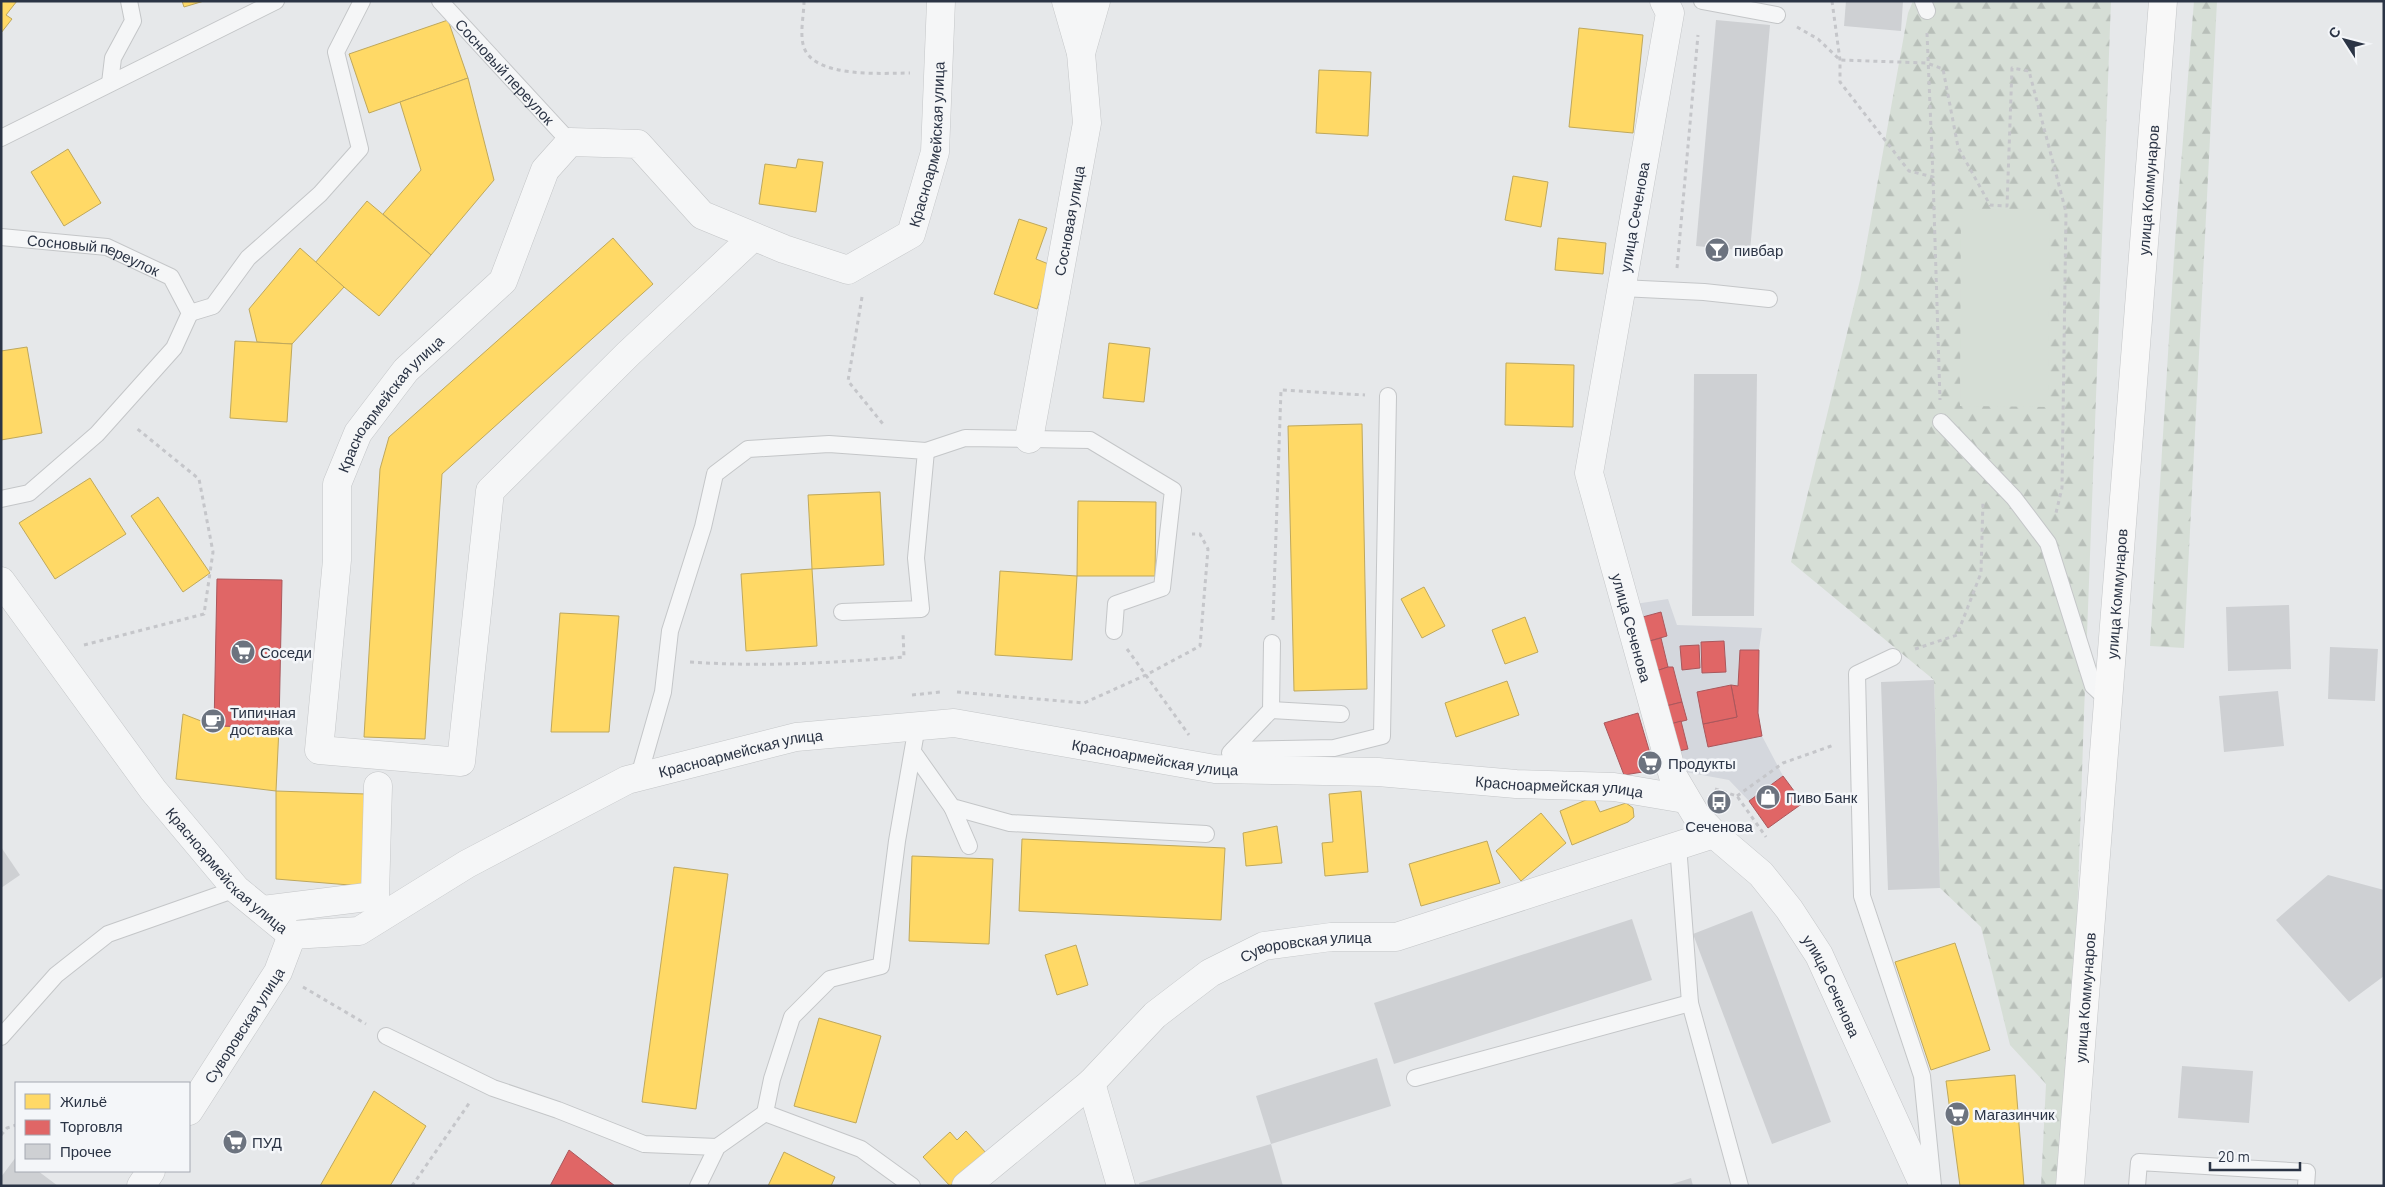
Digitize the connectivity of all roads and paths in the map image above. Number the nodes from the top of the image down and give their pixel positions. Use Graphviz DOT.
graph roads {
  1 [pos="130,1"];
  2 [pos="276,1"];
  3 [pos="362,1"];
  4 [pos="440,1"];
  5 [pos="804,1"];
  6 [pos="941,1"];
  7 [pos="1066,1"];
  8 [pos="1096,1"];
  9 [pos="1664,1"];
  10 [pos="1702,1"];
  11 [pos="1832,1"];
  12 [pos="2163,1"];
  13 [pos="1925,6"];
  14 [pos="1778,15"];
  15 [pos="1699,30"];
  16 [pos="1081,52"];
  17 [pos="1840,60"];
  18 [pos="1928,62"];
  19 [pos="938,74"];
  20 [pos="110,83"];
  21 [pos="1,138"];
  22 [pos="570,142"];
  23 [pos="1933,178"];
  24 [pos="1,236"];
  25 [pos="754,237"];
  26 [pos="868,258"];
  27 [pos="1622,288"];
  28 [pos="1675,290"];
  29 [pos="1769,298"];
  30 [pos="190,313"];
  31 [pos="1388,396"];
  32 [pos="109,420"];
  33 [pos="1941,422"];
  34 [pos="1029,439"];
  35 [pos="904,450"];
  36 [pos="926,452"];
  37 [pos="1984,467"];
  38 [pos="1,500"];
  39 [pos="1168,534"];
  40 [pos="2048,543"];
  41 [pos="1,581"];
  42 [pos="902,609"];
  43 [pos="842,612"];
  44 [pos="1114,631"];
  45 [pos="1272,643"];
  46 [pos="53,653"];
  47 [pos="1893,657"];
  48 [pos="667,661"];
  49 [pos="1146,675"];
  50 [pos="945,692"];
  51 [pos="954,692"];
  52 [pos="910,696"];
  53 [pos="2108,700"];
  54 [pos="1271,710"];
  55 [pos="1341,714"];
  56 [pos="1858,737"];
  57 [pos="915,739"];
  58 [pos="1195,742"];
  59 [pos="1234,750"];
  60 [pos="1215,769"];
  61 [pos="639,776"];
  62 [pos="378,786"];
  63 [pos="1737,796"];
  64 [pos="1685,799"];
  65 [pos="952,807"];
  66 [pos="1206,834"];
  67 [pos="1714,834"];
  68 [pos="1678,845"];
  69 [pos="968,846"];
  70 [pos="236,889"];
  71 [pos="263,910"];
  72 [pos="292,935"];
  73 [pos="278,972"];
  74 [pos="1690,1003"];
  75 [pos="386,1036"];
  76 [pos="1,1037"];
  77 [pos="1415,1078"];
  78 [pos="1091,1083"];
  79 [pos="484,1084"];
  80 [pos="190,1109"];
  81 [pos="765,1113"];
  82 [pos="15,1125"];
  83 [pos="1,1135"];
  84 [pos="717,1147"];
  85 [pos="150,1172"];
  86 [pos="141,1186"];
  87 [pos="412,1186"];
  88 [pos="698,1186"];
  89 [pos="912,1186"];
  90 [pos="966,1186"];
  91 [pos="1121,1186"];
  92 [pos="1740,1186"];
  93 [pos="1924,1186"];
  94 [pos="1933,1186"];
  95 [pos="2070,1186"];
  96 [pos="2137,1186"];
  97 [pos="2306,1186"];
  1 -- 20 [label="lane"];
  2 -- 20 [label="lane"];
  3 -- 30 [label="lane"];
  4 -- 22 [label="lane, Сосновый переулок"];
  5 -- 19 [label="path"];
  6 -- 19 [label="street, Красноармейская улица"];
  7 -- 16 [label="street, Сосновая улица"];
  8 -- 16 [label="street"];
  9 -- 27 [label="street, улица Сеченова"];
  10 -- 14 [label="lane"];
  11 -- 17 [label="path"];
  12 -- 53 [label="main road, улица Коммунаров"];
  13 -- 18 [label="path"];
  14 -- 17 [label="path"];
  15 -- 28 [label="path"];
  16 -- 34 [label="street, Сосновая улица"];
  17 -- 18 [label="path"];
  17 -- 23 [label="path"];
  18 -- 23 [label="path"];
  18 -- 40 [label="path"];
  19 -- 26 [label="street, Красноармейская улица"];
  20 -- 21 [label="lane"];
  22 -- 25 [label="street, Красноармейская улица"];
  22 -- 25 [label="street, Красноармейская улица"];
  23 -- 33 [label="path"];
  24 -- 30 [label="lane, Сосновый переулок"];
  25 -- 26 [label="street, Красноармейская улица"];
  26 -- 35 [label="path"];
  27 -- 28 [label="lane"];
  27 -- 64 [label="street, улица Сеченова"];
  28 -- 29 [label="lane"];
  30 -- 32 [label="lane"];
  31 -- 45 [label="path"];
  31 -- 59 [label="lane"];
  32 -- 38 [label="lane"];
  32 -- 46 [label="path"];
  33 -- 37 [label="lane"];
  34 -- 36 [label="lane"];
  34 -- 39 [label="lane"];
  35 -- 36 [label="lane"];
  35 -- 48 [label="lane"];
  36 -- 42 [label="lane"];
  37 -- 40 [label="lane"];
  37 -- 47 [label="path"];
  39 -- 44 [label="lane"];
  39 -- 49 [label="path"];
  40 -- 53 [label="lane"];
  41 -- 46 [label="street, Красноармейская улица"];
  42 -- 43 [label="lane"];
  42 -- 48 [label="path"];
  44 -- 49 [label="path"];
  45 -- 54 [label="lane"];
  46 -- 70 [label="street, Красноармейская улица"];
  47 -- 56 [label="lane"];
  48 -- 61 [label="lane"];
  49 -- 51 [label="path"];
  49 -- 58 [label="path"];
  50 -- 52 [label="path"];
  53 -- 95 [label="main road, улица Коммунаров"];
  54 -- 55 [label="lane"];
  54 -- 59 [label="lane"];
  56 -- 63 [label="path"];
  56 -- 94 [label="lane"];
  57 -- 60 [label="street, Красноармейская улица"];
  57 -- 61 [label="street, Красноармейская улица"];
  57 -- 65 [label="lane"];
  57 -- 81 [label="lane"];
  59 -- 60 [label="lane"];
  60 -- 64 [label="street, Красноармейская улица"];
  61 -- 72 [label="street, Красноармейская улица"];
  62 -- 71 [label="street"];
  64 -- 67 [label="street, улица Сеченова"];
  65 -- 66 [label="lane"];
  65 -- 69 [label="lane"];
  67 -- 68 [label="street, Суворовская улица"];
  67 -- 93 [label="street, улица Сеченова"];
  68 -- 74 [label="lane"];
  68 -- 78 [label="street, Суворовская улица"];
  70 -- 71 [label="street, Красноармейская улица"];
  70 -- 76 [label="lane"];
  71 -- 72 [label="street, Красноармейская улица"];
  72 -- 73 [label="street, Суворовская улица"];
  73 -- 75 [label="path"];
  73 -- 80 [label="street, Суворовская улица"];
  74 -- 77 [label="lane"];
  74 -- 92 [label="lane"];
  75 -- 79 [label="lane"];
  78 -- 90 [label="street, Суворовская улица"];
  78 -- 91 [label="street"];
  79 -- 84 [label="lane"];
  79 -- 87 [label="path"];
  81 -- 84 [label="lane"];
  81 -- 89 [label="lane"];
  82 -- 83 [label="path"];
  84 -- 88 [label="lane"];
  85 -- 86 [label="street"];
  96 -- 97 [label="lane"];
}
